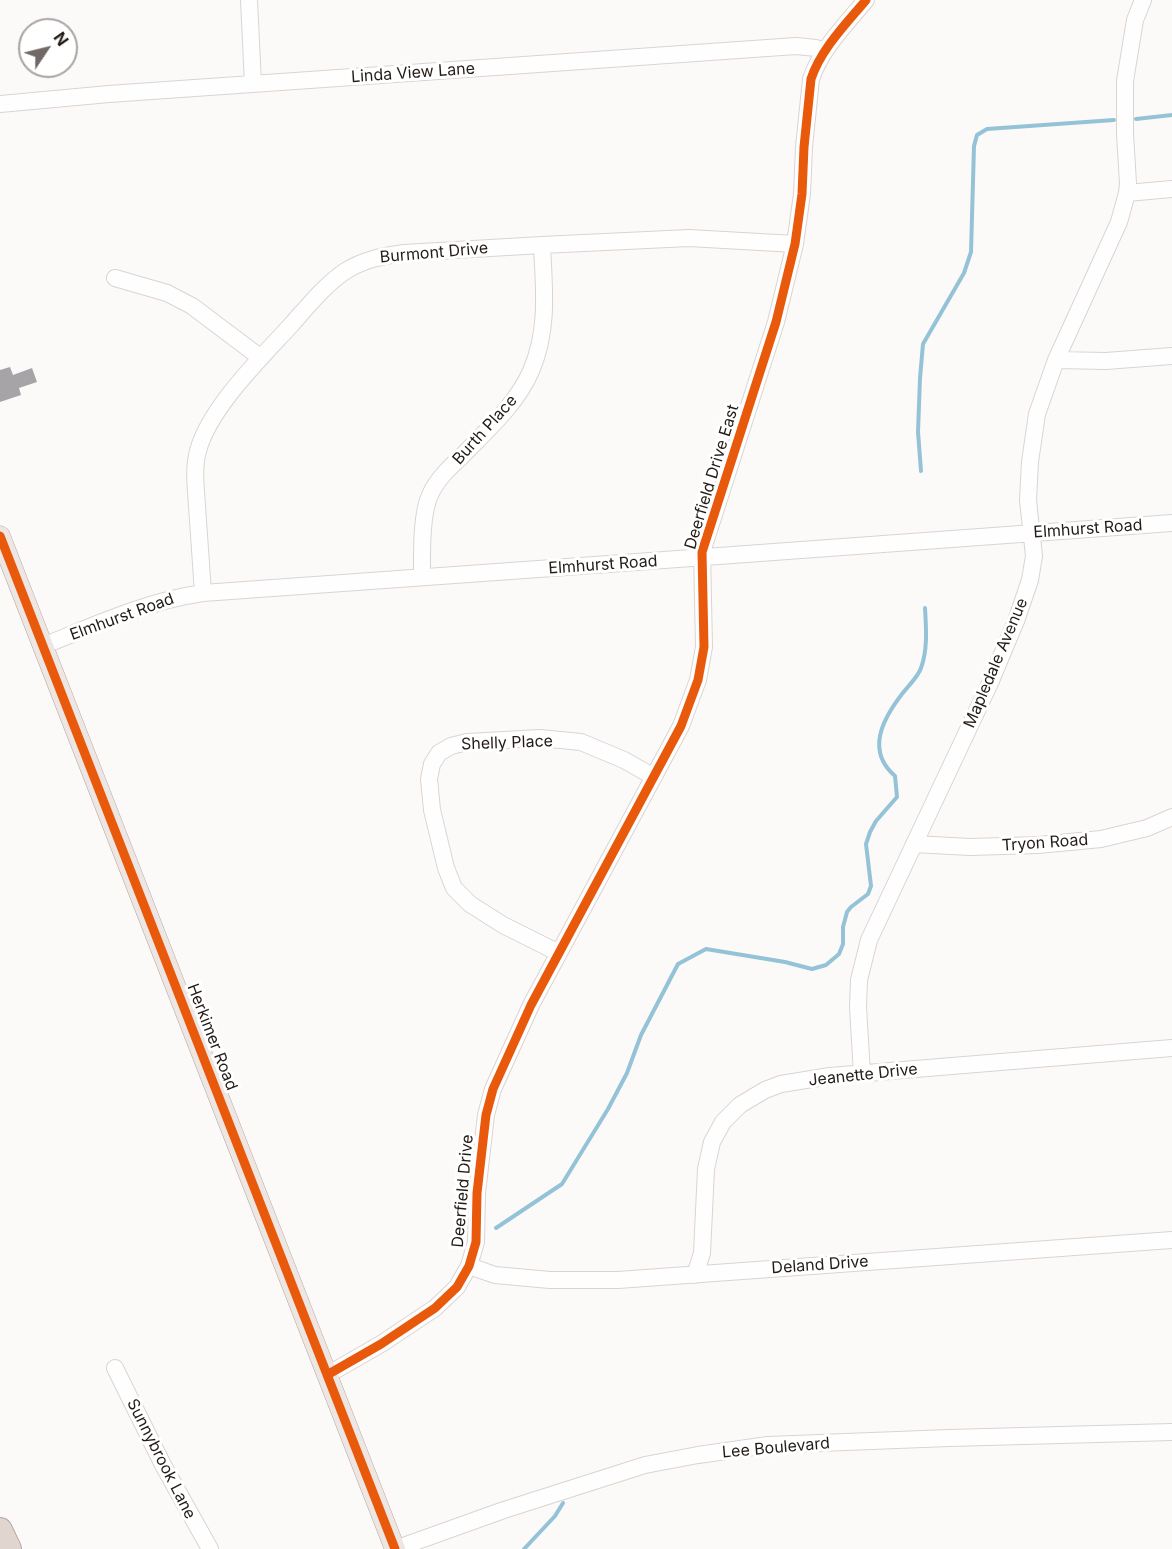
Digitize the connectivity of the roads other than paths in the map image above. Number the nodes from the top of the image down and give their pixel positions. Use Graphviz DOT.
graph roads {
  1 [pos="249,0"];
  2 [pos="866,0"];
  3 [pos="1143,0"];
  4 [pos="825,51"];
  5 [pos="253,84"];
  6 [pos="0,104"];
  7 [pos="1172,189"];
  8 [pos="1127,193"];
  9 [pos="795,244"];
  10 [pos="542,245"];
  11 [pos="115,278"];
  12 [pos="1172,356"];
  13 [pos="261,358"];
  14 [pos="1056,360"];
  15 [pos="1172,523"];
  16 [pos="1032,533"];
  17 [pos="0,536"];
  18 [pos="702,558"];
  19 [pos="422,576"];
  20 [pos="203,593"];
  21 [pos="43,646"];
  22 [pos="654,777"];
  23 [pos="1172,818"];
  24 [pos="914,844"];
  25 [pos="559,953"];
  26 [pos="1172,1048"];
  27 [pos="862,1074"];
  28 [pos="1172,1240"];
  29 [pos="469,1266"];
  30 [pos="695,1275"];
  31 [pos="115,1368"];
  32 [pos="327,1375"];
  33 [pos="1172,1432"];
  34 [pos="0,1530"];
  35 [pos="9,1549"];
  36 [pos="210,1549"];
  37 [pos="395,1549"];
  1 -- 5 [label="street"];
  2 -- 4 [label="street, Deerfield Drive East"];
  3 -- 8 [label="street, Mapledale Avenue"];
  4 -- 5 [label="street, Linda View Lane"];
  4 -- 9 [label="street, Deerfield Drive East"];
  5 -- 6 [label="street, Linda View Lane"];
  7 -- 8 [label="street"];
  8 -- 14 [label="street, Mapledale Avenue"];
  9 -- 10 [label="street, Burmont Drive"];
  9 -- 18 [label="street, Deerfield Drive East"];
  10 -- 13 [label="street, Burmont Drive"];
  10 -- 19 [label="street, Burth Place"];
  11 -- 13 [label="street"];
  12 -- 14 [label="street"];
  13 -- 20 [label="street, Burmont Drive"];
  14 -- 16 [label="street, Mapledale Avenue"];
  15 -- 16 [label="street, Elmhurst Road"];
  16 -- 18 [label="street, Elmhurst Road"];
  16 -- 24 [label="street, Mapledale Avenue"];
  17 -- 21 [label="main road, Herkimer Road"];
  18 -- 19 [label="street, Elmhurst Road"];
  18 -- 22 [label="street, Deerfield Drive East"];
  19 -- 20 [label="street, Elmhurst Road"];
  20 -- 21 [label="street, Elmhurst Road"];
  21 -- 32 [label="main road, Herkimer Road"];
  22 -- 25 [label="street, Deerfield Drive East"];
  22 -- 25 [label="street, Shelly Place"];
  23 -- 24 [label="street, Tryon Road"];
  24 -- 27 [label="street, Mapledale Avenue"];
  25 -- 29 [label="street, Deerfield Drive"];
  26 -- 27 [label="street, Jeanette Drive"];
  27 -- 30 [label="street, Jeanette Drive"];
  28 -- 30 [label="street, Deland Drive"];
  29 -- 30 [label="street, Deland Drive"];
  29 -- 32 [label="street, Deerfield Drive"];
  31 -- 36 [label="street, Sunnybrook Lane"];
  32 -- 37 [label="main road, Herkimer Road"];
  33 -- 37 [label="street, Lee Boulevard"];
  34 -- 35 [label="highway"];
}
